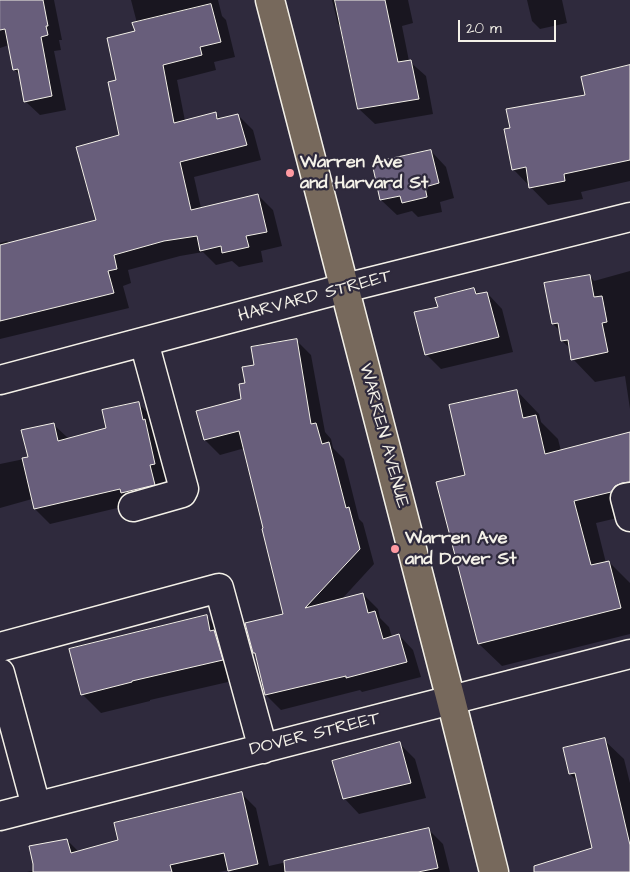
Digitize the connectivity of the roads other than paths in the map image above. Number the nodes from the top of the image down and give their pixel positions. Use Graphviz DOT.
graph roads {
  1 [pos="270,0"];
  2 [pos="630,217"];
  3 [pos="345,288"];
  4 [pos="144,342"];
  5 [pos="0,380"];
  6 [pos="630,497"];
  7 [pos="133,507"];
  8 [pos="630,517"];
  9 [pos="0,647"];
  10 [pos="630,654"];
  11 [pos="0,673"];
  12 [pos="451,700"];
  13 [pos="263,748"];
  14 [pos="36,806"];
  15 [pos="0,816"];
  16 [pos="494,872"];
  1 -- 3 [label="main road, WARREN AVENUE"];
  2 -- 3 [label="street, HARVARD STREET"];
  3 -- 4 [label="street, HARVARD STREET"];
  3 -- 12 [label="main road, WARREN AVENUE"];
  4 -- 5 [label="street, HARVARD STREET"];
  4 -- 7 [label="street"];
  6 -- 8 [label="street"];
  9 -- 13 [label="street"];
  10 -- 12 [label="street, DOVER STREET"];
  11 -- 14 [label="street"];
  12 -- 13 [label="street, DOVER STREET"];
  12 -- 16 [label="main road, WARREN AVENUE"];
  13 -- 14 [label="street, DOVER STREET"];
  14 -- 15 [label="street, DOVER STREET"];
}
